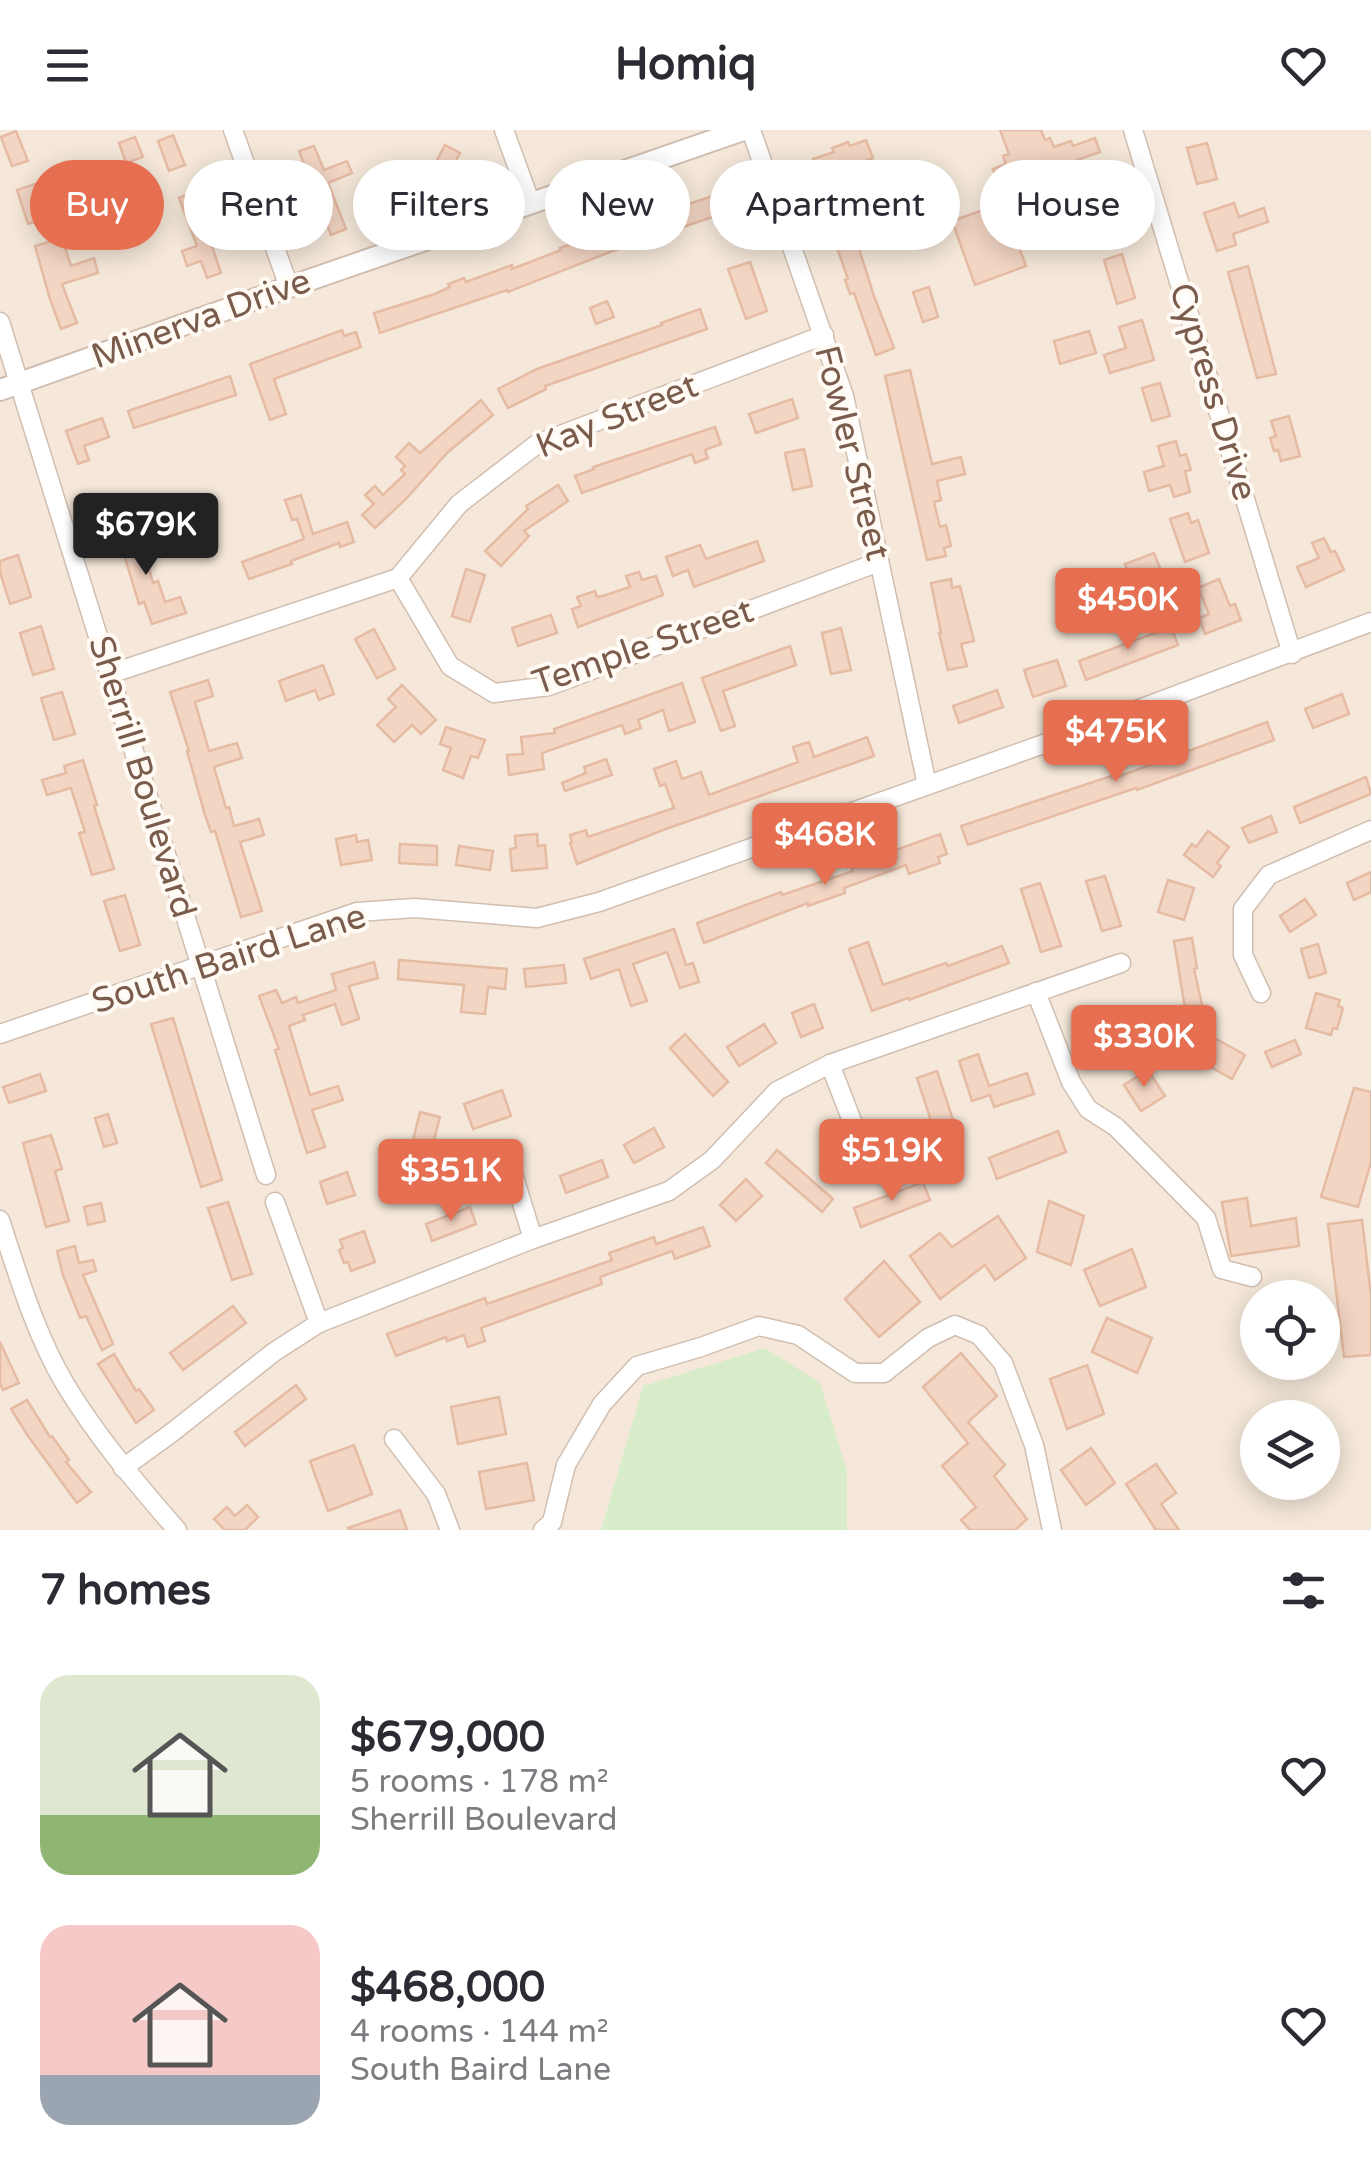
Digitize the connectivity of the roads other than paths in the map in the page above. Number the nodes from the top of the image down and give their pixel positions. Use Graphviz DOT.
graph roads {
  1 [pos="233,130"];
  2 [pos="504,130"];
  3 [pos="743,130"];
  4 [pos="751,130"];
  5 [pos="1133,130"];
  6 [pos="531,204"];
  7 [pos="289,287"];
  8 [pos="0,322"];
  9 [pos="824,335"];
  10 [pos="10,387"];
  11 [pos="880,562"];
  12 [pos="398,578"];
  13 [pos="1371,622"];
  14 [pos="1292,654"];
  15 [pos="110,674"];
  16 [pos="927,785"];
  17 [pos="1371,830"];
  18 [pos="1121,963"];
  19 [pos="200,965"];
  20 [pos="1036,992"];
  21 [pos="1261,993"];
  22 [pos="0,1034"];
  23 [pos="830,1064"];
  24 [pos="857,1134"];
  25 [pos="509,1161"];
  26 [pos="266,1175"];
  27 [pos="275,1202"];
  28 [pos="0,1220"];
  29 [pos="533,1239"];
  30 [pos="1252,1277"];
  31 [pos="318,1323"];
  32 [pos="394,1439"];
  33 [pos="124,1468"];
  34 [pos="177,1530"];
  35 [pos="450,1530"];
  36 [pos="543,1530"];
  37 [pos="1052,1530"];
  1 -- 7 [label="street"];
  2 -- 6 [label="street"];
  3 -- 6 [label="street, Minerva Drive"];
  4 -- 9 [label="street, Fowler Street"];
  5 -- 14 [label="street, Cypress Drive"];
  6 -- 7 [label="street, Minerva Drive"];
  7 -- 10 [label="street, Minerva Drive"];
  8 -- 10 [label="street, Sherrill Boulevard"];
  9 -- 11 [label="street, Fowler Street"];
  9 -- 12 [label="street, Kay Street"];
  10 -- 15 [label="street, Sherrill Boulevard"];
  11 -- 12 [label="street, Temple Street"];
  11 -- 16 [label="street, Fowler Street"];
  12 -- 15 [label="street"];
  13 -- 14 [label="street, South Baird Lane"];
  14 -- 16 [label="street, South Baird Lane"];
  15 -- 19 [label="street, Sherrill Boulevard"];
  16 -- 19 [label="street, South Baird Lane"];
  17 -- 21 [label="street"];
  18 -- 20 [label="street"];
  19 -- 22 [label="street, South Baird Lane"];
  19 -- 26 [label="street, Sherrill Boulevard"];
  20 -- 23 [label="street"];
  20 -- 30 [label="street"];
  23 -- 24 [label="street"];
  23 -- 29 [label="street"];
  25 -- 29 [label="street"];
  27 -- 31 [label="street"];
  28 -- 33 [label="street"];
  29 -- 31 [label="street"];
  31 -- 33 [label="street"];
  32 -- 35 [label="street"];
  33 -- 34 [label="street"];
  36 -- 37 [label="street"];
}
